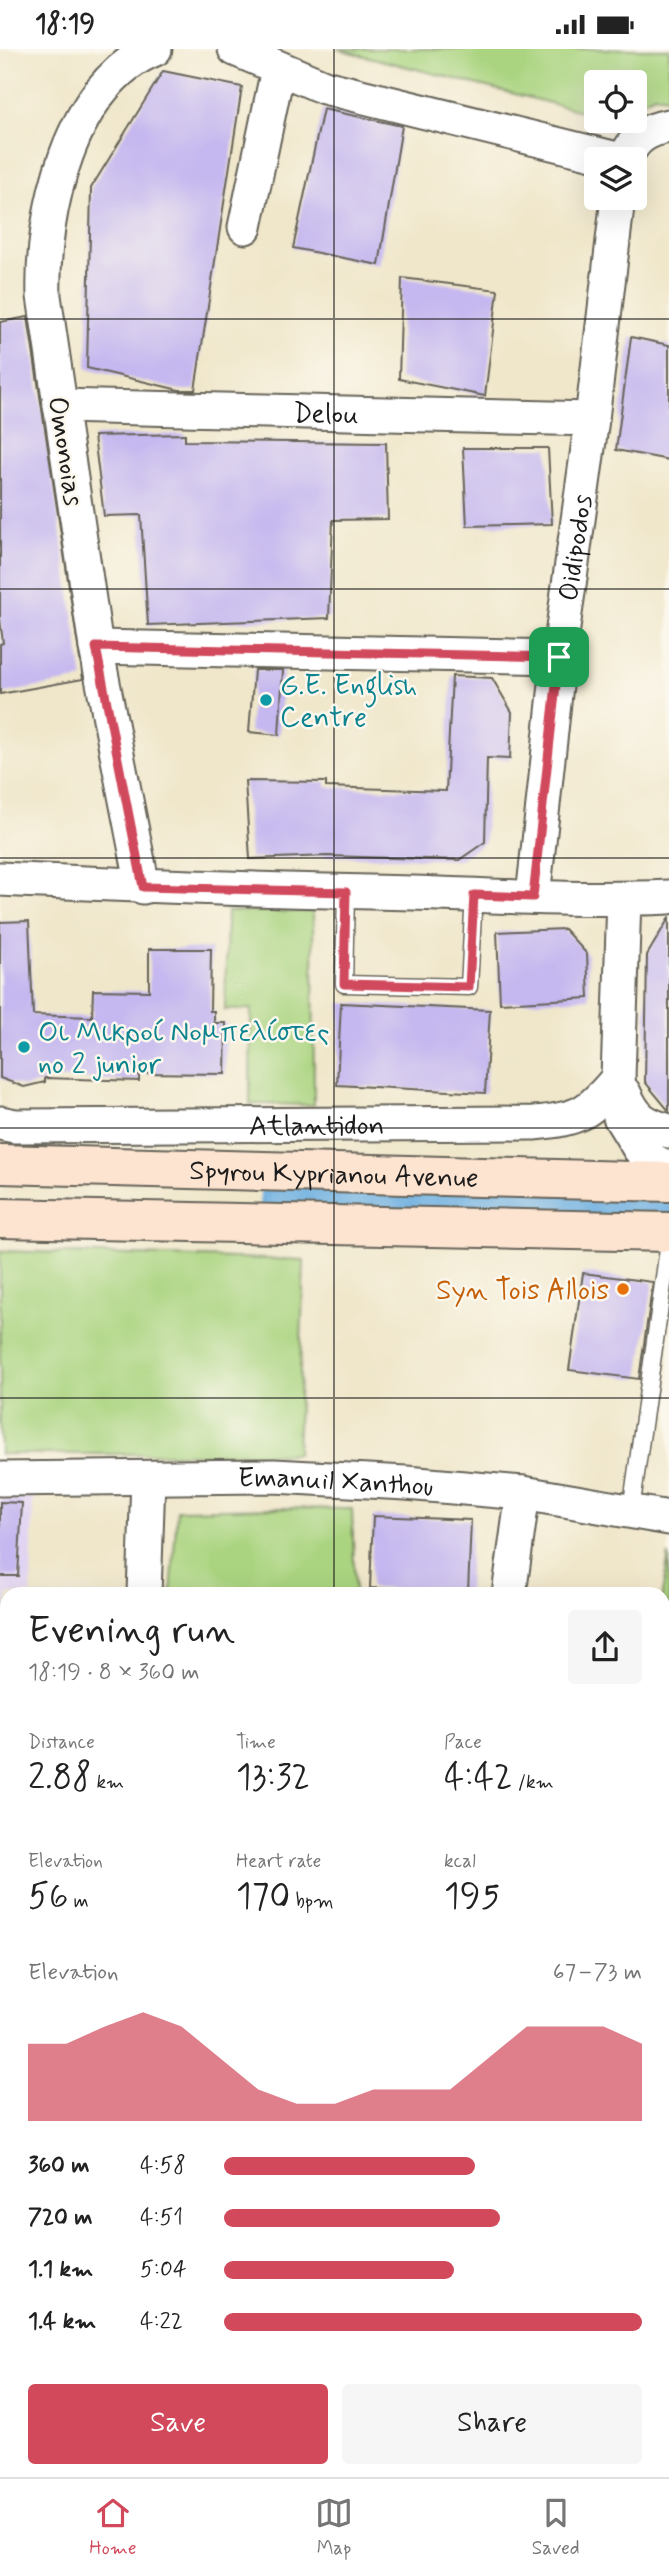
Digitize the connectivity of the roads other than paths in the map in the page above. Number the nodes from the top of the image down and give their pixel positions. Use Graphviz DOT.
graph roads {
  1 [pos="155,49"];
  2 [pos="235,49"];
  3 [pos="278,69"];
  4 [pos="669,126"];
  5 [pos="632,147"];
  6 [pos="584,151"];
  7 [pos="617,210"];
  8 [pos="245,227"];
  9 [pos="60,406"];
  10 [pos="592,419"];
  11 [pos="96,647"];
  12 [pos="559,657"];
  13 [pos="0,879"];
  14 [pos="143,887"];
  15 [pos="346,892"];
  16 [pos="474,895"];
  17 [pos="533,897"];
  18 [pos="669,897"];
  19 [pos="624,899"];
  20 [pos="618,1078"];
  21 [pos="0,1123"];
  22 [pos="669,1131"];
  23 [pos="0,1164"];
  24 [pos="669,1169"];
  25 [pos="669,1182"];
  26 [pos="0,1218"];
  27 [pos="669,1232"];
  28 [pos="669,1242"];
  29 [pos="0,1479"];
  30 [pos="148,1479"];
  31 [pos="523,1493"];
  32 [pos="631,1510"];
  33 [pos="669,1518"];
  34 [pos="144,1587"];
  35 [pos="510,1587"];
  1 -- 9 [label="street, Omonoias"];
  2 -- 3 [label="street"];
  3 -- 6 [label="street"];
  3 -- 8 [label="street"];
  4 -- 5 [label="street"];
  7 -- 10 [label="street, Oidipodos"];
  9 -- 10 [label="street, Delou"];
  9 -- 11 [label="street, Omonoias"];
  10 -- 12 [label="street, Oidipodos"];
  11 -- 12 [label="street"];
  11 -- 14 [label="street, Omonoias"];
  12 -- 17 [label="street, Oidipodos"];
  13 -- 14 [label="street"];
  14 -- 15 [label="street"];
  15 -- 16 [label="street"];
  15 -- 16 [label="lane"];
  16 -- 17 [label="street"];
  17 -- 19 [label="street"];
  18 -- 19 [label="street"];
  19 -- 20 [label="street"];
  20 -- 21 [label="street, Atlantidon"];
  20 -- 22 [label="street"];
  20 -- 24 [label="street"];
  23 -- 25 [label="main road, Spyrou Kyprianou Avenue"];
  26 -- 27 [label="main road, Spyrou Kyprianou Avenue"];
  28 -- 32 [label="lane"];
  29 -- 30 [label="street, Emanuil Xanthou"];
  30 -- 31 [label="street, Emanuil Xanthou"];
  30 -- 34 [label="street"];
  31 -- 32 [label="street, Emanuil Xanthou"];
  31 -- 35 [label="street"];
  32 -- 33 [label="street, Emanuil Xanthou"];
}
